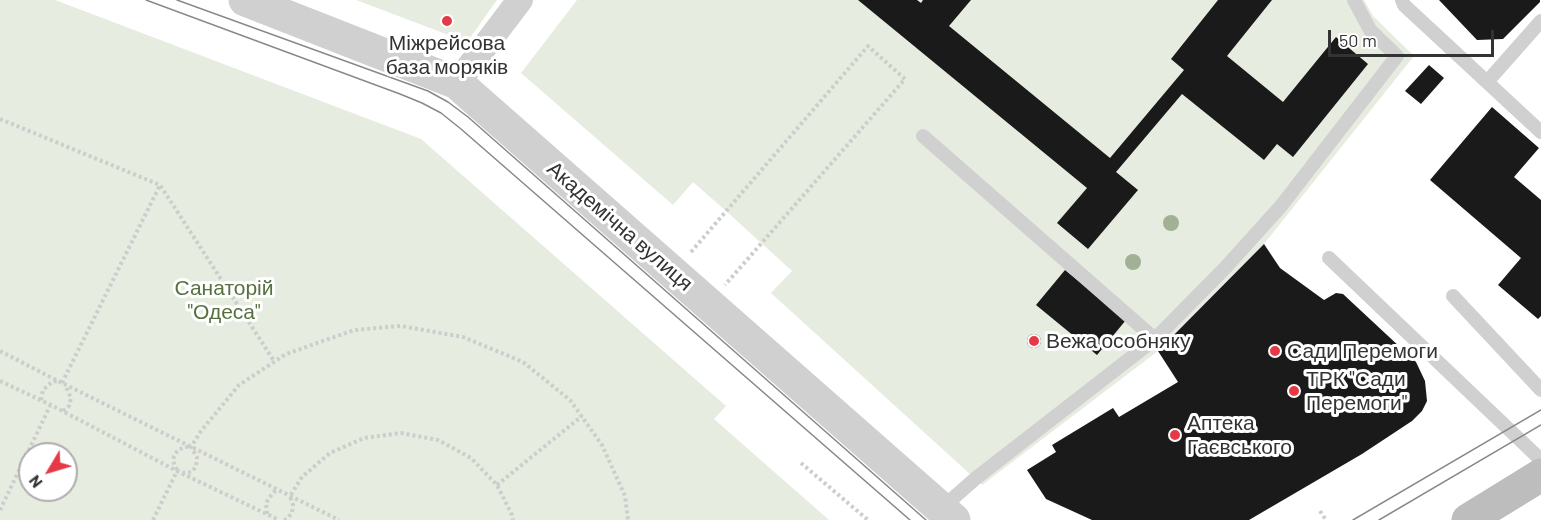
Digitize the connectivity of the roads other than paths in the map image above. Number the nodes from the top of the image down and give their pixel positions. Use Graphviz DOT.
graph roads {
  1 [pos="245,0"];
  2 [pos="520,0"];
  3 [pos="1354,0"];
  4 [pos="1402,0"];
  5 [pos="1541,21"];
  6 [pos="1487,82"];
  7 [pos="457,83"];
  8 [pos="1541,132"];
  9 [pos="923,136"];
  10 [pos="1329,258"];
  11 [pos="1453,296"];
  12 [pos="1155,339"];
  13 [pos="1541,390"];
  14 [pos="1541,460"];
  15 [pos="1541,475"];
  16 [pos="948,514"];
  17 [pos="1467,520"];
  1 -- 7 [label="street, Академічна вулиця"];
  2 -- 7 [label="street"];
  3 -- 12 [label="lane"];
  4 -- 6 [label="lane"];
  5 -- 6 [label="lane"];
  6 -- 8 [label="lane"];
  7 -- 16 [label="street, Академічна вулиця"];
  9 -- 12 [label="lane"];
  10 -- 14 [label="lane"];
  11 -- 13 [label="lane"];
  12 -- 16 [label="lane"];
  15 -- 17 [label="main road"];
}
